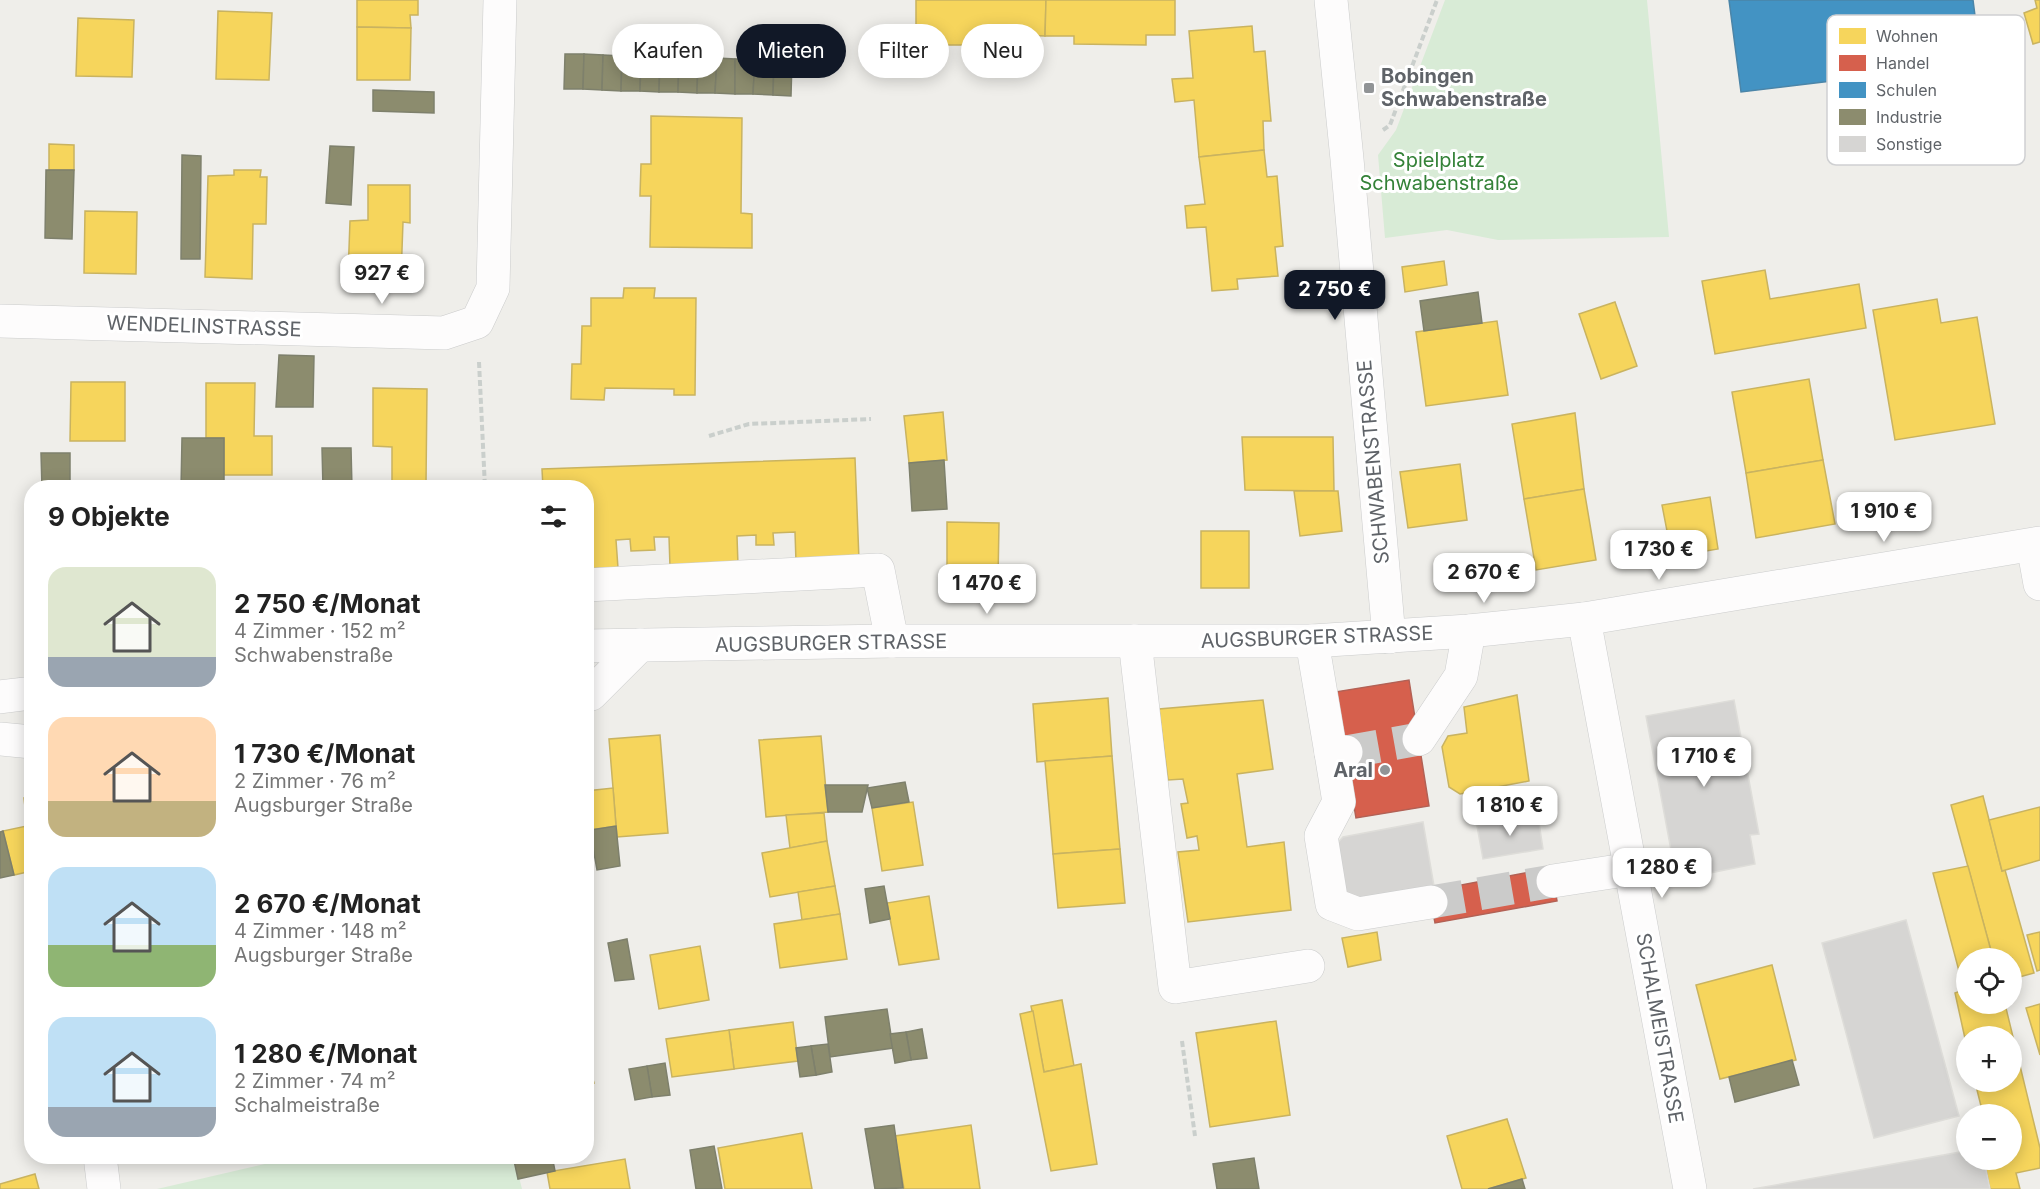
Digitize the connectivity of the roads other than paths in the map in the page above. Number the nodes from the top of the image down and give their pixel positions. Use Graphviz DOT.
graph roads {
  1 [pos="501,0"];
  2 [pos="1331,0"];
  3 [pos="0,321"];
  4 [pos="2036,544"];
  5 [pos="2040,584"];
  6 [pos="594,585"];
  7 [pos="1584,619"];
  8 [pos="1469,631"];
  9 [pos="1389,636"];
  10 [pos="892,641"];
  11 [pos="1135,641"];
  12 [pos="1312,641"];
  13 [pos="640,645"];
  14 [pos="594,646"];
  15 [pos="594,691"];
  16 [pos="24,694"];
  17 [pos="0,697"];
  18 [pos="0,739"];
  19 [pos="1419,739"];
  20 [pos="24,741"];
  21 [pos="1631,868"];
  22 [pos="1554,881"];
  23 [pos="1431,902"];
  24 [pos="1308,966"];
  25 [pos="101,1164"];
  26 [pos="104,1189"];
  27 [pos="1690,1189"];
  1 -- 3 [label="street, WENDELINSTRASSE"];
  2 -- 9 [label="street, SCHWABENSTRASSE"];
  4 -- 5 [label="street"];
  4 -- 7 [label="street, AUGSBURGER STRASSE"];
  6 -- 10 [label="street"];
  7 -- 8 [label="street, AUGSBURGER STRASSE"];
  7 -- 21 [label="street, SCHALMEISTRASSE"];
  8 -- 9 [label="street, AUGSBURGER STRASSE"];
  8 -- 19 [label="street"];
  9 -- 12 [label="street, AUGSBURGER STRASSE"];
  10 -- 11 [label="street, AUGSBURGER STRASSE"];
  10 -- 13 [label="street, AUGSBURGER STRASSE"];
  11 -- 12 [label="street, AUGSBURGER STRASSE"];
  11 -- 24 [label="street"];
  12 -- 23 [label="street"];
  13 -- 14 [label="street, AUGSBURGER STRASSE"];
  13 -- 15 [label="street"];
  16 -- 17 [label="street"];
  18 -- 20 [label="street"];
  21 -- 22 [label="street"];
  21 -- 27 [label="street, SCHALMEISTRASSE"];
  25 -- 26 [label="street"];
}
